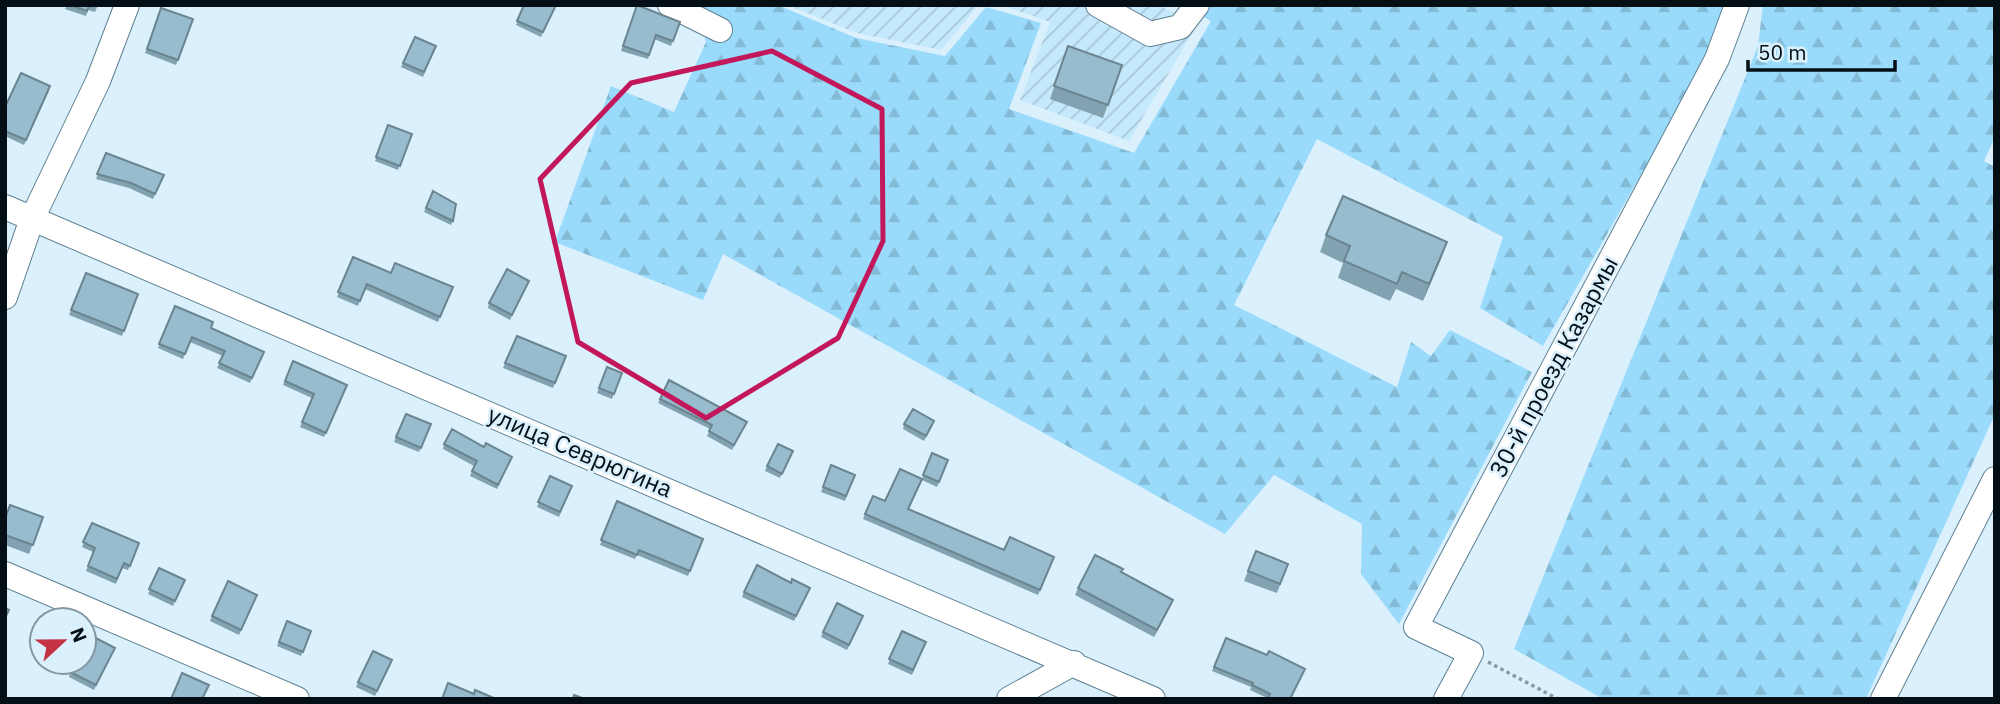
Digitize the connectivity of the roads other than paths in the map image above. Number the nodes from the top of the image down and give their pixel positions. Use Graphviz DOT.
graph roads {
  1 [pos="127,5"];
  2 [pos="670,5"];
  3 [pos="1098,5"];
  4 [pos="1197,5"];
  5 [pos="1737,5"];
  6 [pos="720,30"];
  7 [pos="5,207"];
  8 [pos="32,219"];
  9 [pos="5,297"];
  10 [pos="1995,478"];
  11 [pos="5,574"];
  12 [pos="1074,663"];
  13 [pos="297,699"];
  14 [pos="1009,699"];
  15 [pos="1153,699"];
  16 [pos="1446,699"];
  17 [pos="1883,699"];
  1 -- 8 [label="street"];
  2 -- 6 [label="street"];
  3 -- 4 [label="street"];
  5 -- 16 [label="street, 30-й проезд Казармы"];
  7 -- 8 [label="street, улица Севрюгина"];
  8 -- 9 [label="street"];
  8 -- 12 [label="street, улица Севрюгина"];
  10 -- 17 [label="street"];
  11 -- 13 [label="street"];
  12 -- 14 [label="street"];
  12 -- 15 [label="street, улица Севрюгина"];
}
